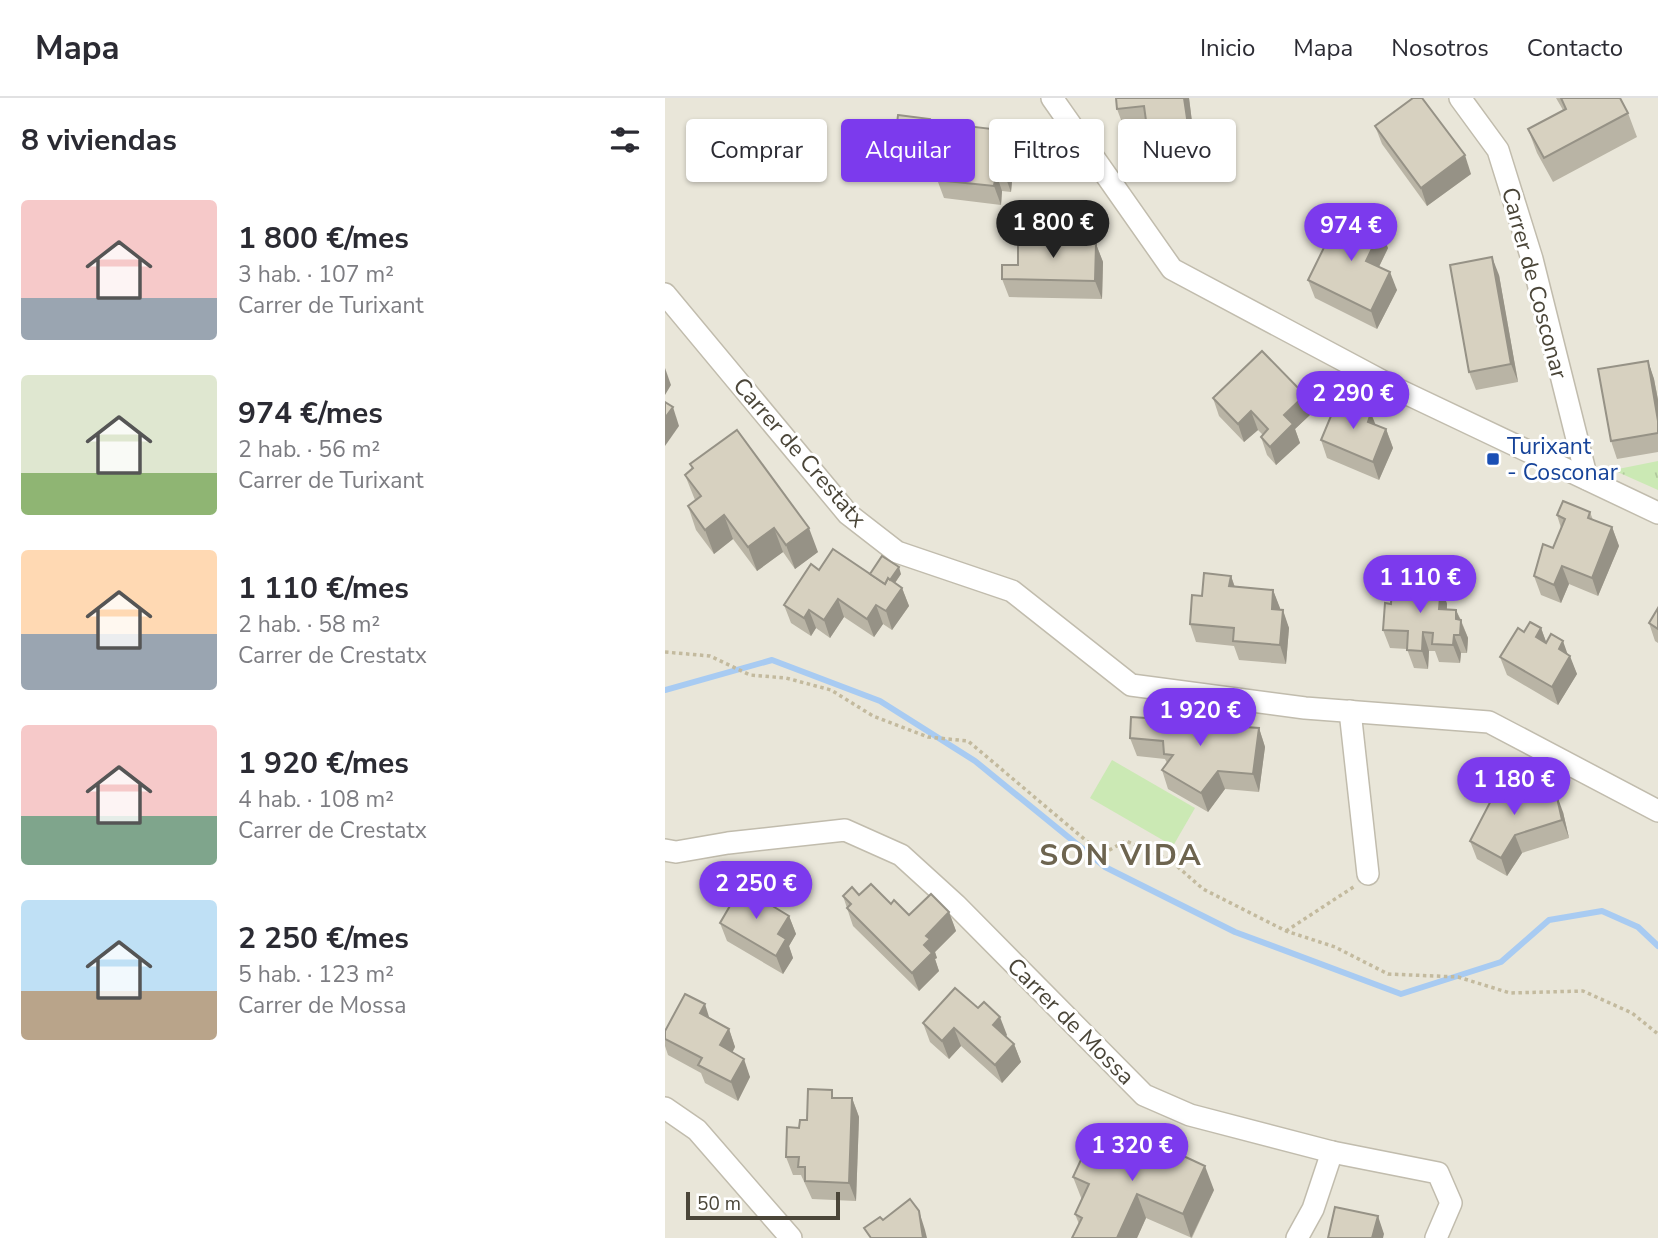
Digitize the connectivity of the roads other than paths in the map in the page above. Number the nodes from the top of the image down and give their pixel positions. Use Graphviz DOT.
graph roads {
  1 [pos="1052,98"];
  2 [pos="1460,98"];
  3 [pos="665,294"];
  4 [pos="1587,479"];
  5 [pos="1658,513"];
  6 [pos="1350,711"];
  7 [pos="1658,811"];
  8 [pos="665,850"];
  9 [pos="1368,874"];
  10 [pos="665,1108"];
  11 [pos="1332,1153"];
  12 [pos="791,1238"];
  13 [pos="1297,1238"];
  14 [pos="1436,1238"];
  1 -- 4 [label="street"];
  2 -- 4 [label="street, Carrer de Cosconar"];
  3 -- 6 [label="street, Carrer de Crestatx"];
  4 -- 5 [label="street"];
  6 -- 7 [label="street, Carrer de Crestatx"];
  6 -- 9 [label="street"];
  8 -- 11 [label="street, Carrer de Mossa"];
  10 -- 12 [label="street"];
  11 -- 13 [label="street"];
  11 -- 14 [label="street, Carrer de Mossa"];
}
